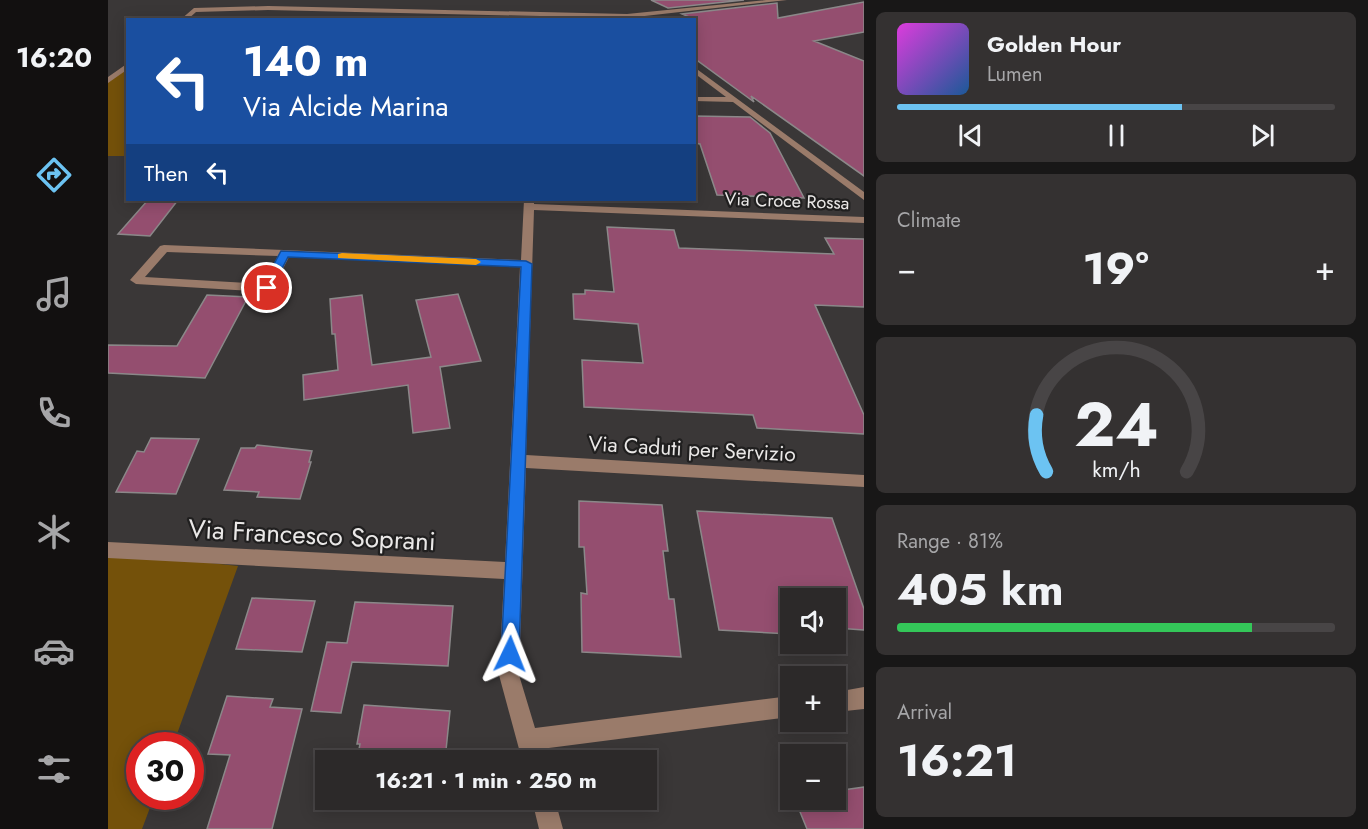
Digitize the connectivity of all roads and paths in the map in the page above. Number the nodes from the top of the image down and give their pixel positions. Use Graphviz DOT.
graph roads {
  1 [pos="784,0"];
  2 [pos="468,13"];
  3 [pos="185,18"];
  4 [pos="629,18"];
  5 [pos="126,67"];
  6 [pos="696,71"];
  7 [pos="108,81"];
  8 [pos="696,99"];
  9 [pos="735,100"];
  10 [pos="864,197"];
  11 [pos="529,203"];
  12 [pos="864,220"];
  13 [pos="285,254"];
  14 [pos="526,264"];
  15 [pos="518,461"];
  16 [pos="864,481"];
  17 [pos="108,550"];
  18 [pos="513,571"];
  19 [pos="864,698"];
  20 [pos="846,701"];
  21 [pos="780,709"];
  22 [pos="531,750"];
  23 [pos="546,810"];
  24 [pos="551,829"];
  1 -- 4 [label="street"];
  2 -- 3 [label="street"];
  2 -- 4 [label="street"];
  5 -- 7 [label="street"];
  6 -- 9 [label="street"];
  8 -- 9 [label="street"];
  9 -- 10 [label="street"];
  11 -- 12 [label="street, Via Croce Rossa"];
  11 -- 14 [label="street"];
  13 -- 13 [label="street"];
  13 -- 14 [label="street"];
  14 -- 15 [label="street"];
  15 -- 16 [label="street, Via Caduti per Servizio"];
  15 -- 18 [label="street"];
  17 -- 18 [label="street, Via Francesco Soprani"];
  18 -- 22 [label="street"];
  19 -- 20 [label="street"];
  21 -- 22 [label="street"];
  23 -- 24 [label="street"];
}
